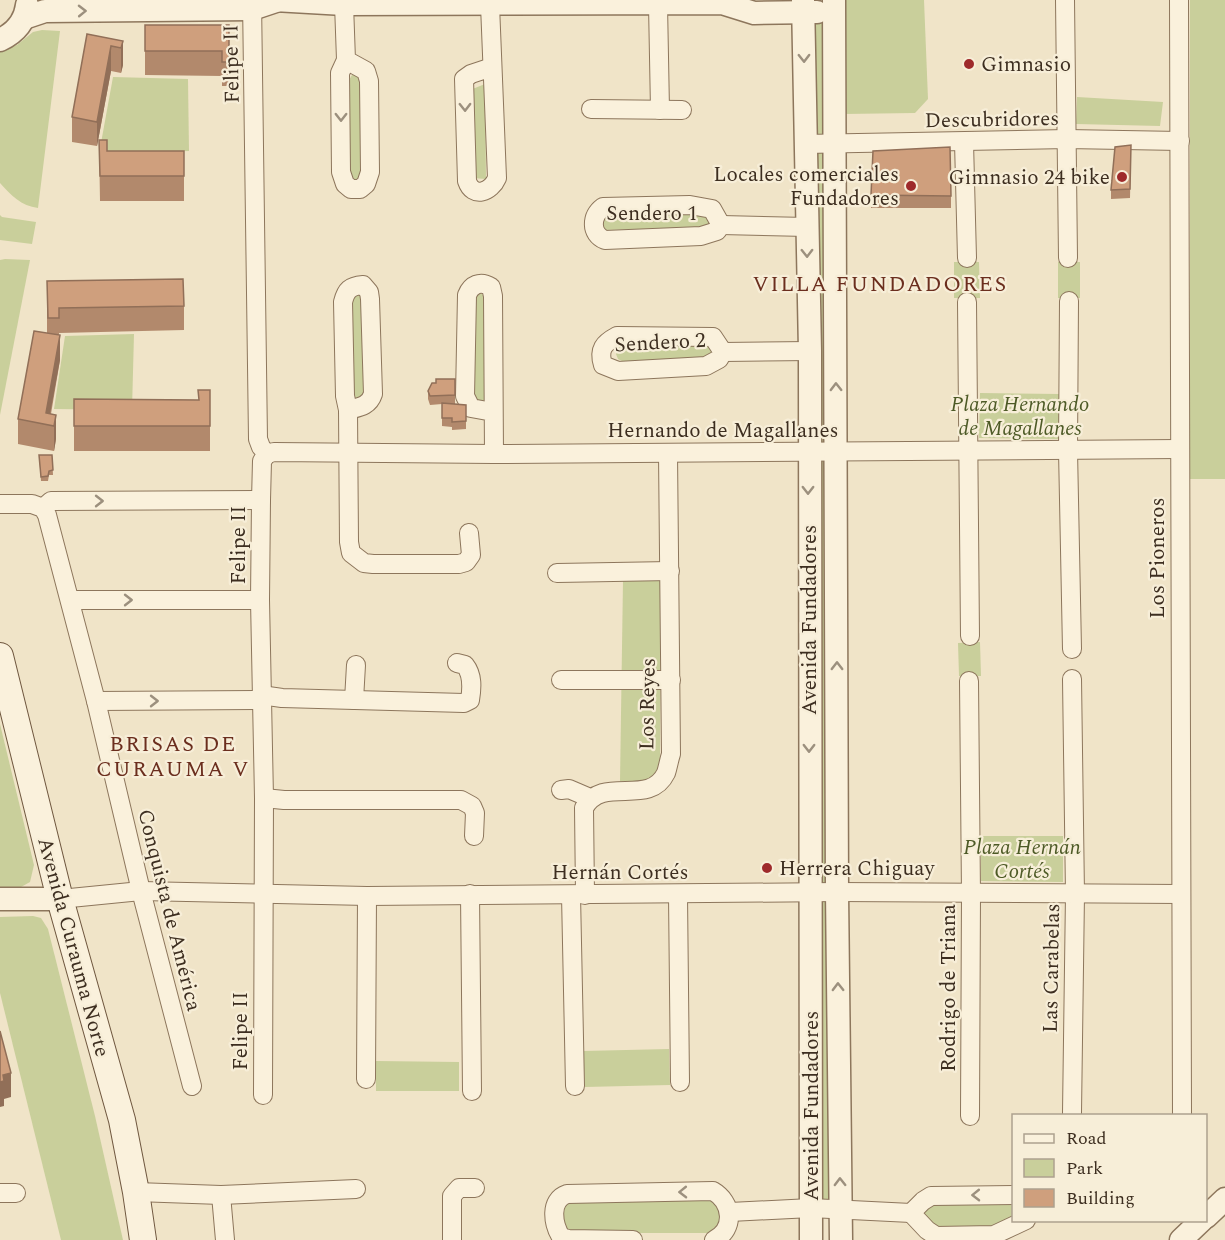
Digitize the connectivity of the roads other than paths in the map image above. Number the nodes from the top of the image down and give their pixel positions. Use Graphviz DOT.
graph roads {
  1 [pos="275,0"];
  2 [pos="1065,0"];
  3 [pos="1179,0"];
  4 [pos="726,1"];
  5 [pos="461,2"];
  6 [pos="566,2"];
  7 [pos="666,2"];
  8 [pos="355,3"];
  9 [pos="252,4"];
  10 [pos="490,5"];
  11 [pos="803,6"];
  12 [pos="834,6"];
  13 [pos="26,9"];
  14 [pos="0,39"];
  15 [pos="346,60"];
  16 [pos="492,67"];
  17 [pos="591,109"];
  18 [pos="660,110"];
  19 [pos="682,110"];
  20 [pos="1067,139"];
  21 [pos="1180,141"];
  22 [pos="964,142"];
  23 [pos="805,144"];
  24 [pos="834,144"];
  25 [pos="721,225"];
  26 [pos="807,227"];
  27 [pos="967,258"];
  28 [pos="1068,258"];
  29 [pos="1069,301"];
  30 [pos="967,302"];
  31 [pos="810,351"];
  32 [pos="723,352"];
  33 [pos="348,410"];
  34 [pos="493,412"];
  35 [pos="1179,449"];
  36 [pos="968,450"];
  37 [pos="1068,450"];
  38 [pos="808,452"];
  39 [pos="837,452"];
  40 [pos="348,453"];
  41 [pos="668,453"];
  42 [pos="267,454"];
  43 [pos="494,454"];
  44 [pos="261,500"];
  45 [pos="0,504"];
  46 [pos="43,508"];
  47 [pos="469,533"];
  48 [pos="670,571"];
  49 [pos="557,573"];
  50 [pos="70,600"];
  51 [pos="260,600"];
  52 [pos="970,636"];
  53 [pos="1072,649"];
  54 [pos="0,656"];
  55 [pos="457,663"];
  56 [pos="357,665"];
  57 [pos="1072,679"];
  58 [pos="561,680"];
  59 [pos="671,680"];
  60 [pos="969,681"];
  61 [pos="261,698"];
  62 [pos="354,700"];
  63 [pos="96,702"];
  64 [pos="561,790"];
  65 [pos="264,798"];
  66 [pos="590,798"];
  67 [pos="474,837"];
  68 [pos="141,891"];
  69 [pos="810,892"];
  70 [pos="837,892"];
  71 [pos="263,893"];
  72 [pos="470,894"];
  73 [pos="971,894"];
  74 [pos="1075,894"];
  75 [pos="1181,894"];
  76 [pos="578,895"];
  77 [pos="678,895"];
  78 [pos="367,896"];
  79 [pos="0,899"];
  80 [pos="60,899"];
  81 [pos="366,1079"];
  82 [pos="680,1082"];
  83 [pos="192,1086"];
  84 [pos="575,1086"];
  85 [pos="472,1091"];
  86 [pos="263,1095"];
  87 [pos="1072,1113"];
  88 [pos="1182,1114"];
  89 [pos="970,1116"];
  90 [pos="475,1188"];
  91 [pos="356,1189"];
  92 [pos="136,1191"];
  93 [pos="221,1195"];
  94 [pos="1012,1195"];
  95 [pos="1225,1199"];
  96 [pos="811,1208"];
  97 [pos="840,1211"];
  98 [pos="730,1212"];
  99 [pos="911,1214"];
  100 [pos="1207,1216"];
  101 [pos="1024,1222"];
  102 [pos="1200,1222"];
  103 [pos="1182,1233"];
  104 [pos="143,1240"];
  105 [pos="225,1240"];
  106 [pos="452,1240"];
  107 [pos="633,1240"];
  108 [pos="714,1240"];
  109 [pos="811,1240"];
  110 [pos="841,1240"];
  1 -- 8 [label="street"];
  1 -- 9 [label="street"];
  2 -- 20 [label="street"];
  3 -- 21 [label="street, Los Pioneros"];
  4 -- 7 [label="street"];
  4 -- 11 [label="street"];
  5 -- 8 [label="street"];
  5 -- 10 [label="street"];
  6 -- 7 [label="street"];
  6 -- 10 [label="street"];
  7 -- 18 [label="street"];
  8 -- 15 [label="street"];
  13 -- 9 [label="street, one-way"];
  9 -- 42 [label="street, Felipe II"];
  10 -- 16 [label="street"];
  11 -- 12 [label="street"];
  11 -- 23 [label="street, Avenida Fundadores, one-way"];
  12 -- 24 [label="street, Avenida Fundadores"];
  13 -- 14 [label="street"];
  15 -- 15 [label="street, one-way"];
  16 -- 16 [label="street, one-way"];
  17 -- 18 [label="street"];
  18 -- 19 [label="street"];
  20 -- 21 [label="street, Descubridores"];
  20 -- 22 [label="street, Descubridores"];
  20 -- 28 [label="street"];
  21 -- 35 [label="street, Los Pioneros"];
  22 -- 24 [label="street, Descubridores"];
  22 -- 27 [label="street"];
  23 -- 24 [label="street, Descubridores"];
  23 -- 26 [label="street, Avenida Fundadores"];
  39 -- 24 [label="street, Avenida Fundadores, one-way"];
  25 -- 25 [label="street, Sendero 1"];
  25 -- 26 [label="street, Sendero 1"];
  26 -- 31 [label="street, Avenida Fundadores, one-way"];
  29 -- 37 [label="street"];
  30 -- 36 [label="street"];
  31 -- 32 [label="street, Sendero 2"];
  31 -- 38 [label="street, Avenida Fundadores"];
  32 -- 32 [label="street, Sendero 2"];
  33 -- 33 [label="street"];
  33 -- 40 [label="street"];
  34 -- 34 [label="street"];
  34 -- 43 [label="street"];
  35 -- 37 [label="street, Hernando de Magallanes"];
  35 -- 75 [label="street, Los Pioneros"];
  36 -- 37 [label="street, Hernando de Magallanes"];
  36 -- 39 [label="street, Hernando de Magallanes"];
  36 -- 52 [label="street"];
  37 -- 53 [label="street"];
  38 -- 39 [label="street, Hernando de Magallanes"];
  38 -- 41 [label="street, Hernando de Magallanes"];
  38 -- 69 [label="street, Avenida Fundadores, one-way"];
  70 -- 39 [label="street, Avenida Fundadores, one-way"];
  40 -- 42 [label="street, Hernando de Magallanes"];
  40 -- 43 [label="street, Hernando de Magallanes"];
  40 -- 47 [label="street"];
  41 -- 43 [label="street, Hernando de Magallanes"];
  41 -- 48 [label="street, Los Reyes"];
  42 -- 44 [label="street, Felipe II"];
  46 -- 44 [label="street, one-way"];
  44 -- 51 [label="street, Felipe II"];
  45 -- 46 [label="street"];
  46 -- 50 [label="street, Conquista de América"];
  48 -- 49 [label="street"];
  48 -- 59 [label="street, Los Reyes"];
  50 -- 51 [label="street, one-way"];
  50 -- 63 [label="street, Conquista de América"];
  51 -- 61 [label="street, Felipe II"];
  54 -- 80 [label="main road, Avenida Curauma Norte"];
  55 -- 62 [label="street"];
  56 -- 62 [label="street"];
  57 -- 74 [label="street, Las Carabelas"];
  58 -- 59 [label="street"];
  59 -- 66 [label="street, Los Reyes"];
  60 -- 73 [label="street, Rodrigo de Triana"];
  61 -- 62 [label="street"];
  63 -- 61 [label="street, one-way"];
  61 -- 65 [label="street, Felipe II"];
  63 -- 68 [label="street, Conquista de América"];
  64 -- 66 [label="street"];
  65 -- 67 [label="street"];
  65 -- 71 [label="street, Felipe II"];
  66 -- 76 [label="street"];
  68 -- 71 [label="street, Hernán Cortés"];
  68 -- 80 [label="street, Hernán Cortés"];
  68 -- 83 [label="street, Conquista de América"];
  69 -- 70 [label="street, Hernán Cortés"];
  69 -- 77 [label="street, Hernán Cortés"];
  69 -- 96 [label="street, Avenida Fundadores"];
  70 -- 73 [label="street, Hernán Cortés"];
  97 -- 70 [label="street, Avenida Fundadores, one-way"];
  71 -- 78 [label="street, Hernán Cortés"];
  71 -- 86 [label="street, Felipe II"];
  72 -- 76 [label="street, Hernán Cortés"];
  72 -- 78 [label="street, Hernán Cortés"];
  72 -- 85 [label="street"];
  73 -- 74 [label="street, Hernán Cortés"];
  73 -- 89 [label="street, Rodrigo de Triana"];
  74 -- 75 [label="street, Hernán Cortés"];
  74 -- 87 [label="street, Las Carabelas"];
  75 -- 88 [label="street, Los Pioneros"];
  76 -- 77 [label="street, Hernán Cortés"];
  76 -- 84 [label="street"];
  77 -- 82 [label="street"];
  78 -- 81 [label="street"];
  79 -- 80 [label="street"];
  80 -- 92 [label="main road, Avenida Curauma Norte"];
  90 -- 106 [label="street"];
  91 -- 93 [label="street"];
  92 -- 93 [label="street"];
  92 -- 104 [label="main road, Avenida Curauma Norte"];
  93 -- 105 [label="street"];
  94 -- 99 [label="street, one-way"];
  95 -- 100 [label="street"];
  96 -- 97 [label="street"];
  96 -- 98 [label="street"];
  96 -- 109 [label="street, Avenida Fundadores"];
  97 -- 99 [label="street"];
  97 -- 110 [label="street, Avenida Fundadores"];
  98 -- 107 [label="street, one-way"];
  98 -- 108 [label="street"];
  99 -- 101 [label="street"];
  102 -- 103 [label="street"];
}
